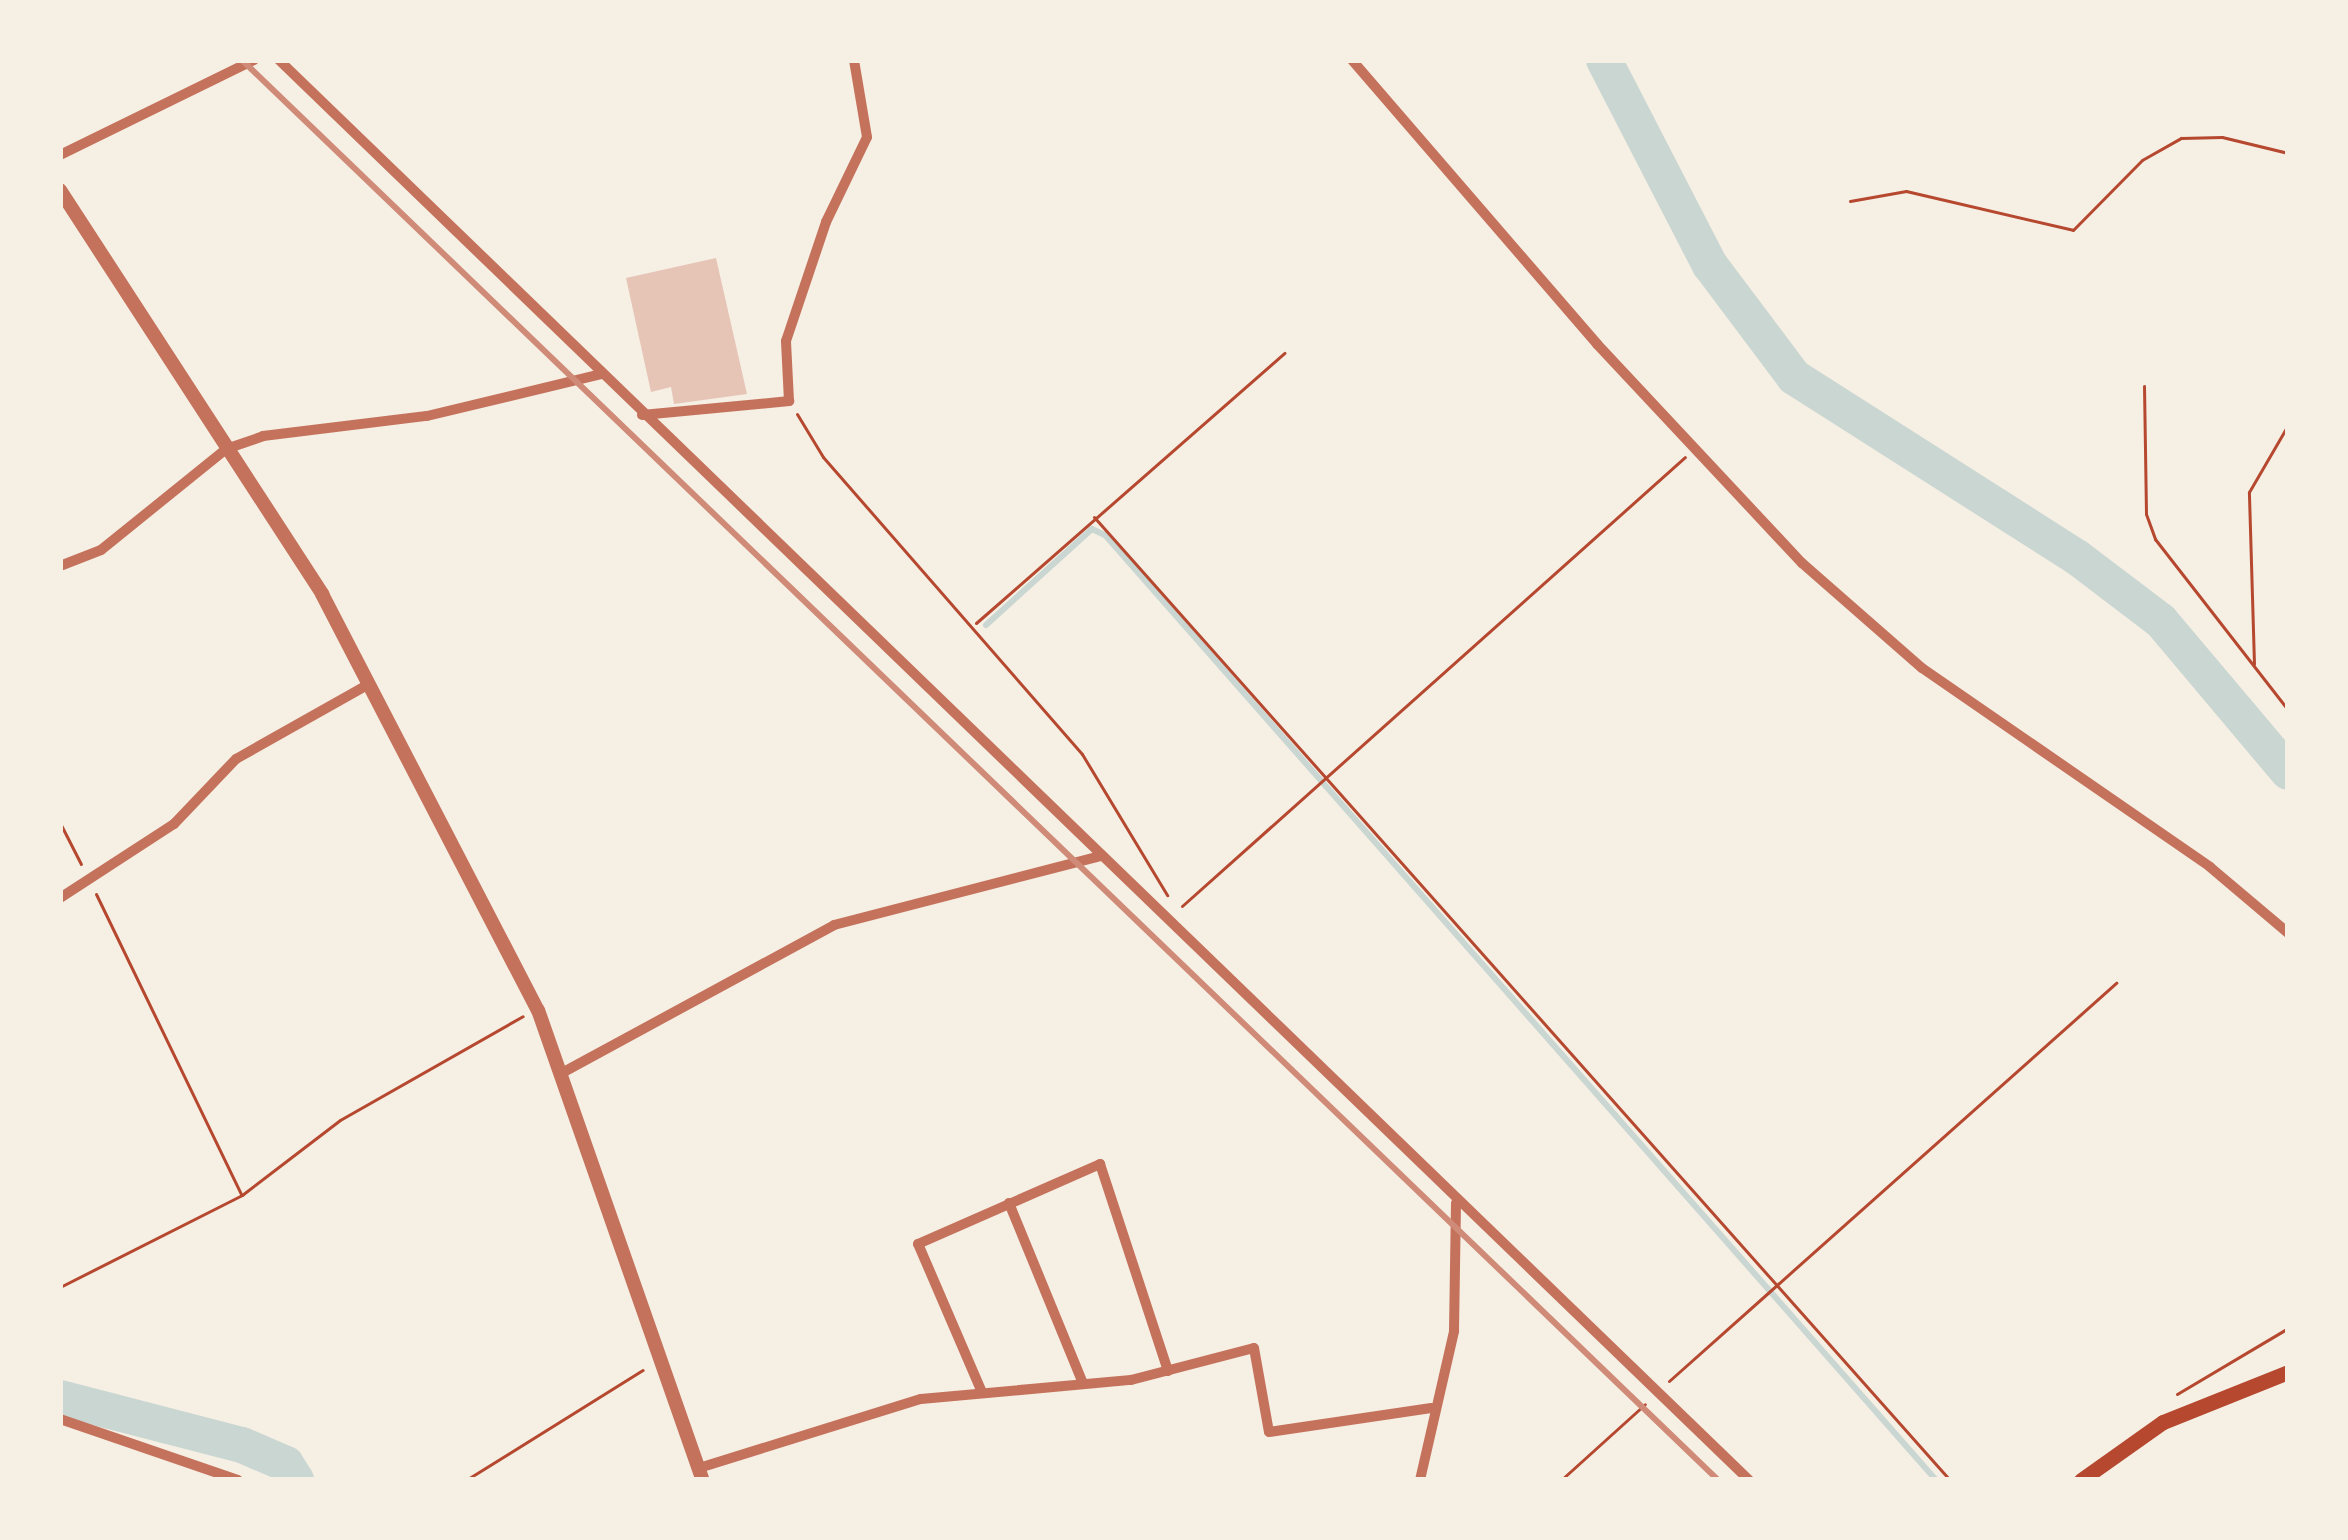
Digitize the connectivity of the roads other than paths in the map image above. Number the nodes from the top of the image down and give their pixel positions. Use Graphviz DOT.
graph roads {
  1 [pos="254,60"];
  2 [pos="278,60"];
  3 [pos="854,60"];
  4 [pos="1352,60"];
  5 [pos="60,154"];
  6 [pos="60,190"];
  7 [pos="602,374"];
  8 [pos="642,415"];
  9 [pos="226,449"];
  10 [pos="60,566"];
  11 [pos="369,684"];
  12 [pos="1101,856"];
  13 [pos="60,898"];
  14 [pos="2288,932"];
  15 [pos="560,1074"];
  16 [pos="1456,1203"];
  17 [pos="1009,1204"];
  18 [pos="1168,1371"];
  19 [pos="2288,1372"];
  20 [pos="1083,1383"];
  21 [pos="981,1390"];
  22 [pos="1431,1408"];
  23 [pos="60,1419"];
  24 [pos="701,1474"];
  25 [pos="238,1480"];
  26 [pos="1420,1480"];
  27 [pos="1749,1480"];
  28 [pos="2081,1480"];
  1 -- 5 [label="street"];
  2 -- 7 [label="street"];
  3 -- 8 [label="street"];
  4 -- 14 [label="street"];
  6 -- 9 [label="street"];
  7 -- 8 [label="street"];
  7 -- 9 [label="street"];
  8 -- 12 [label="street"];
  9 -- 10 [label="street"];
  9 -- 11 [label="street"];
  11 -- 13 [label="street"];
  11 -- 15 [label="street"];
  12 -- 15 [label="street"];
  12 -- 16 [label="street"];
  15 -- 24 [label="street"];
  16 -- 22 [label="street"];
  16 -- 27 [label="street"];
  17 -- 18 [label="street"];
  17 -- 20 [label="street"];
  17 -- 21 [label="street"];
  18 -- 20 [label="street"];
  18 -- 22 [label="street"];
  19 -- 28 [label="main road"];
  20 -- 21 [label="street"];
  21 -- 24 [label="street"];
  22 -- 26 [label="street"];
  23 -- 25 [label="street"];
}
